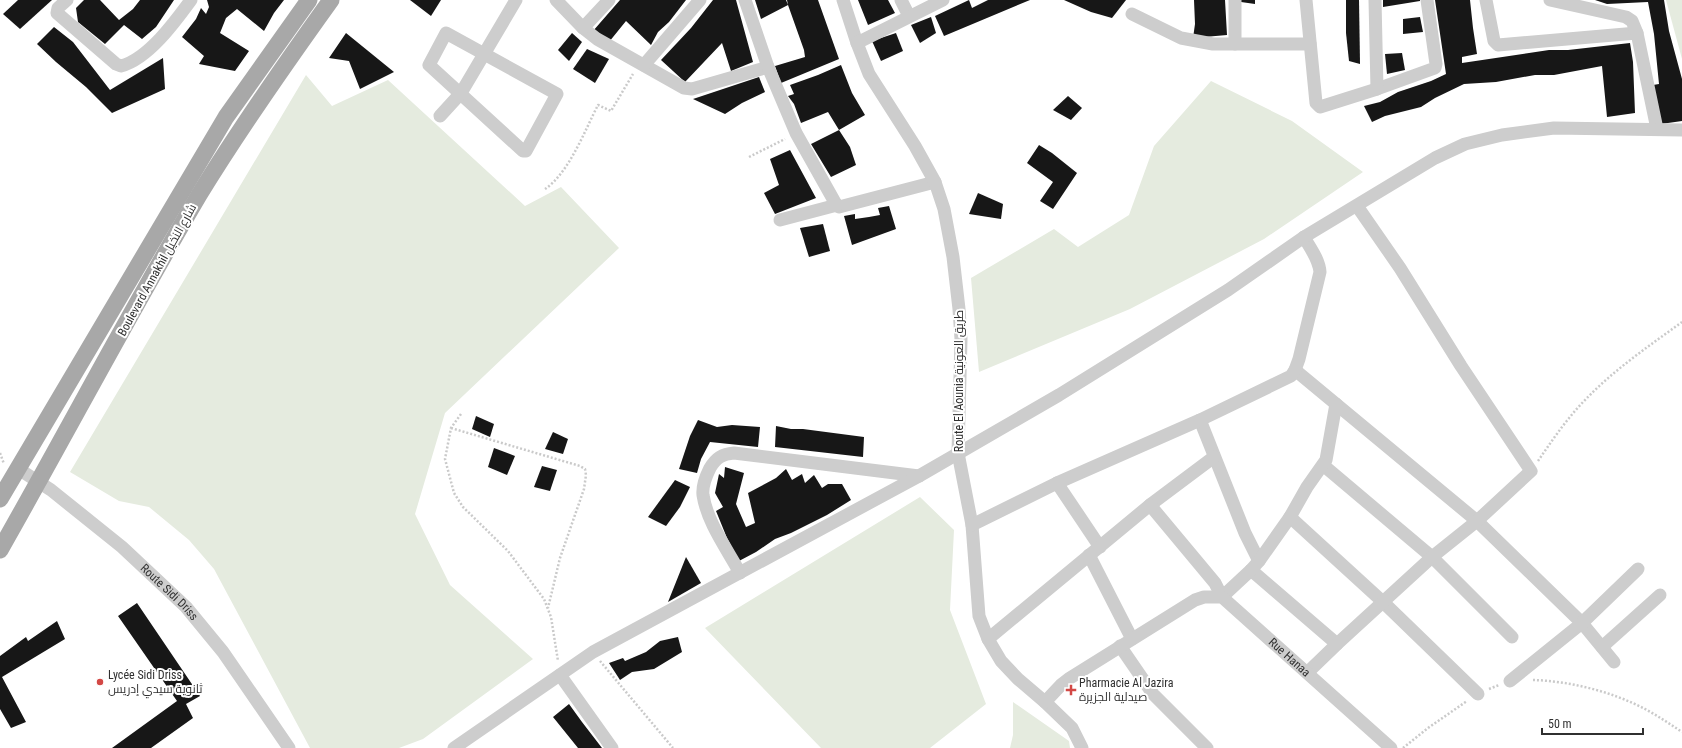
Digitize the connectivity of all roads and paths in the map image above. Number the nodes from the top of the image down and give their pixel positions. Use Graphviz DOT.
graph roads {
  1 [pos="67,0"];
  2 [pos="191,0"];
  3 [pos="309,0"];
  4 [pos="331,0"];
  5 [pos="516,0"];
  6 [pos="556,0"];
  7 [pos="609,0"];
  8 [pos="700,0"];
  9 [pos="745,0"];
  10 [pos="843,0"];
  11 [pos="901,0"];
  12 [pos="943,0"];
  13 [pos="1235,0"];
  14 [pos="1306,0"];
  15 [pos="1375,0"];
  16 [pos="1427,0"];
  17 [pos="1486,0"];
  18 [pos="1550,0"];
  19 [pos="1132,14"];
  20 [pos="910,16"];
  21 [pos="583,28"];
  22 [pos="1637,33"];
  23 [pos="857,43"];
  24 [pos="1235,44"];
  25 [pos="1310,44"];
  26 [pos="485,53"];
  27 [pos="644,65"];
  28 [pos="768,67"];
  29 [pos="1377,89"];
  30 [pos="461,93"];
  31 [pos="440,116"];
  32 [pos="1657,129"];
  33 [pos="1682,130"];
  34 [pos="796,133"];
  35 [pos="749,157"];
  36 [pos="935,182"];
  37 [pos="545,188"];
  38 [pos="836,205"];
  39 [pos="1357,206"];
  40 [pos="780,220"];
  41 [pos="1304,237"];
  42 [pos="1682,322"];
  43 [pos="1295,370"];
  44 [pos="1336,404"];
  45 [pos="461,414"];
  46 [pos="1200,420"];
  47 [pos="451,428"];
  48 [pos="958,453"];
  49 [pos="1214,456"];
  50 [pos="1323,465"];
  51 [pos="18,468"];
  52 [pos="1531,471"];
  53 [pos="919,476"];
  54 [pos="40,482"];
  55 [pos="1057,483"];
  56 [pos="0,499"];
  57 [pos="1150,505"];
  58 [pos="1290,517"];
  59 [pos="1477,521"];
  60 [pos="972,525"];
  61 [pos="1100,547"];
  62 [pos="0,550"];
  63 [pos="1089,555"];
  64 [pos="1432,557"];
  65 [pos="1255,566"];
  66 [pos="1638,569"];
  67 [pos="740,573"];
  68 [pos="1660,595"];
  69 [pos="1222,597"];
  70 [pos="1383,602"];
  71 [pos="548,608"];
  72 [pos="1582,623"];
  73 [pos="1512,637"];
  74 [pos="1132,639"];
  75 [pos="988,640"];
  76 [pos="1337,644"];
  77 [pos="1120,646"];
  78 [pos="1602,647"];
  79 [pos="593,652"];
  80 [pos="1614,662"];
  81 [pos="1308,672"];
  82 [pos="560,675"];
  83 [pos="1510,681"];
  84 [pos="1478,694"];
  85 [pos="1045,702"];
  86 [pos="1682,732"];
  87 [pos="289,748"];
  88 [pos="454,748"];
  89 [pos="612,748"];
  90 [pos="673,748"];
  91 [pos="1082,748"];
  92 [pos="1207,748"];
  93 [pos="1391,748"];
  94 [pos="1402,748"];
  1 -- 2 [label="street"];
  3 -- 51 [label="main road, Boulevard Annakhil شارع النخيل"];
  4 -- 54 [label="main road, Boulevard Annakhil شارع النخيل"];
  5 -- 26 [label="street"];
  6 -- 21 [label="street"];
  7 -- 21 [label="street"];
  8 -- 27 [label="street"];
  9 -- 28 [label="street"];
  10 -- 23 [label="street, Route El Aounia طريق العونية"];
  11 -- 20 [label="street"];
  12 -- 20 [label="street"];
  13 -- 24 [label="street"];
  14 -- 25 [label="street"];
  15 -- 29 [label="street"];
  16 -- 29 [label="street"];
  17 -- 22 [label="street"];
  18 -- 22 [label="street"];
  19 -- 24 [label="street"];
  20 -- 23 [label="street"];
  21 -- 27 [label="street"];
  22 -- 32 [label="street"];
  23 -- 36 [label="street, Route El Aounia طريق العونية"];
  24 -- 25 [label="street"];
  25 -- 29 [label="street"];
  26 -- 30 [label="street"];
  26 -- 30 [label="street"];
  26 -- 30 [label="street"];
  27 -- 28 [label="street"];
  27 -- 37 [label="path"];
  28 -- 34 [label="street"];
  30 -- 31 [label="street"];
  32 -- 33 [label="street"];
  32 -- 39 [label="street"];
  34 -- 35 [label="path"];
  34 -- 38 [label="street"];
  36 -- 38 [label="street"];
  36 -- 48 [label="street, Route El Aounia طريق العونية"];
  38 -- 40 [label="street"];
  39 -- 41 [label="street"];
  39 -- 52 [label="street"];
  41 -- 43 [label="street"];
  41 -- 48 [label="street"];
  42 -- 52 [label="path"];
  43 -- 44 [label="street"];
  43 -- 46 [label="street"];
  44 -- 50 [label="street"];
  44 -- 59 [label="street"];
  45 -- 47 [label="path"];
  46 -- 49 [label="street"];
  46 -- 55 [label="street"];
  47 -- 71 [label="path"];
  47 -- 71 [label="path"];
  48 -- 53 [label="street"];
  48 -- 60 [label="street, Route El Aounia طريق العونية"];
  49 -- 57 [label="street"];
  49 -- 65 [label="street"];
  50 -- 58 [label="street"];
  50 -- 64 [label="street"];
  51 -- 54 [label="street, Route Sidi Driss"];
  51 -- 56 [label="main road, Boulevard Annakhil شارع النخيل"];
  52 -- 59 [label="street, Rue Hanaa"];
  53 -- 67 [label="street"];
  53 -- 67 [label="street"];
  54 -- 62 [label="main road, Boulevard Annakhil شارع النخيل"];
  54 -- 87 [label="street, Route Sidi Driss"];
  55 -- 60 [label="street"];
  55 -- 61 [label="street"];
  57 -- 61 [label="street"];
  57 -- 69 [label="street, Rue Hanaa"];
  58 -- 65 [label="street"];
  58 -- 70 [label="street"];
  59 -- 64 [label="street, Rue Hanaa"];
  59 -- 72 [label="street"];
  60 -- 75 [label="street, Route El Aounia طريق العونية"];
  61 -- 63 [label="street"];
  63 -- 74 [label="street"];
  63 -- 75 [label="street"];
  64 -- 70 [label="street, Rue Hanaa"];
  64 -- 73 [label="street"];
  65 -- 69 [label="street"];
  65 -- 76 [label="street"];
  66 -- 72 [label="street"];
  67 -- 79 [label="street"];
  68 -- 78 [label="street"];
  69 -- 74 [label="street"];
  69 -- 81 [label="street, Rue Hanaa"];
  70 -- 76 [label="street, Rue Hanaa"];
  70 -- 84 [label="street"];
  71 -- 82 [label="path"];
  72 -- 78 [label="street"];
  72 -- 83 [label="street"];
  74 -- 77 [label="street"];
  75 -- 85 [label="street, Route El Aounia طريق العونية"];
  76 -- 81 [label="street, Rue Hanaa"];
  77 -- 85 [label="street"];
  77 -- 92 [label="street"];
  78 -- 80 [label="street"];
  79 -- 82 [label="street"];
  79 -- 90 [label="path"];
  81 -- 93 [label="street"];
  82 -- 88 [label="street"];
  82 -- 89 [label="street"];
  83 -- 84 [label="path"];
  83 -- 86 [label="path"];
  84 -- 94 [label="path"];
  85 -- 91 [label="street, Route El Aounia طريق العونية"];
}
